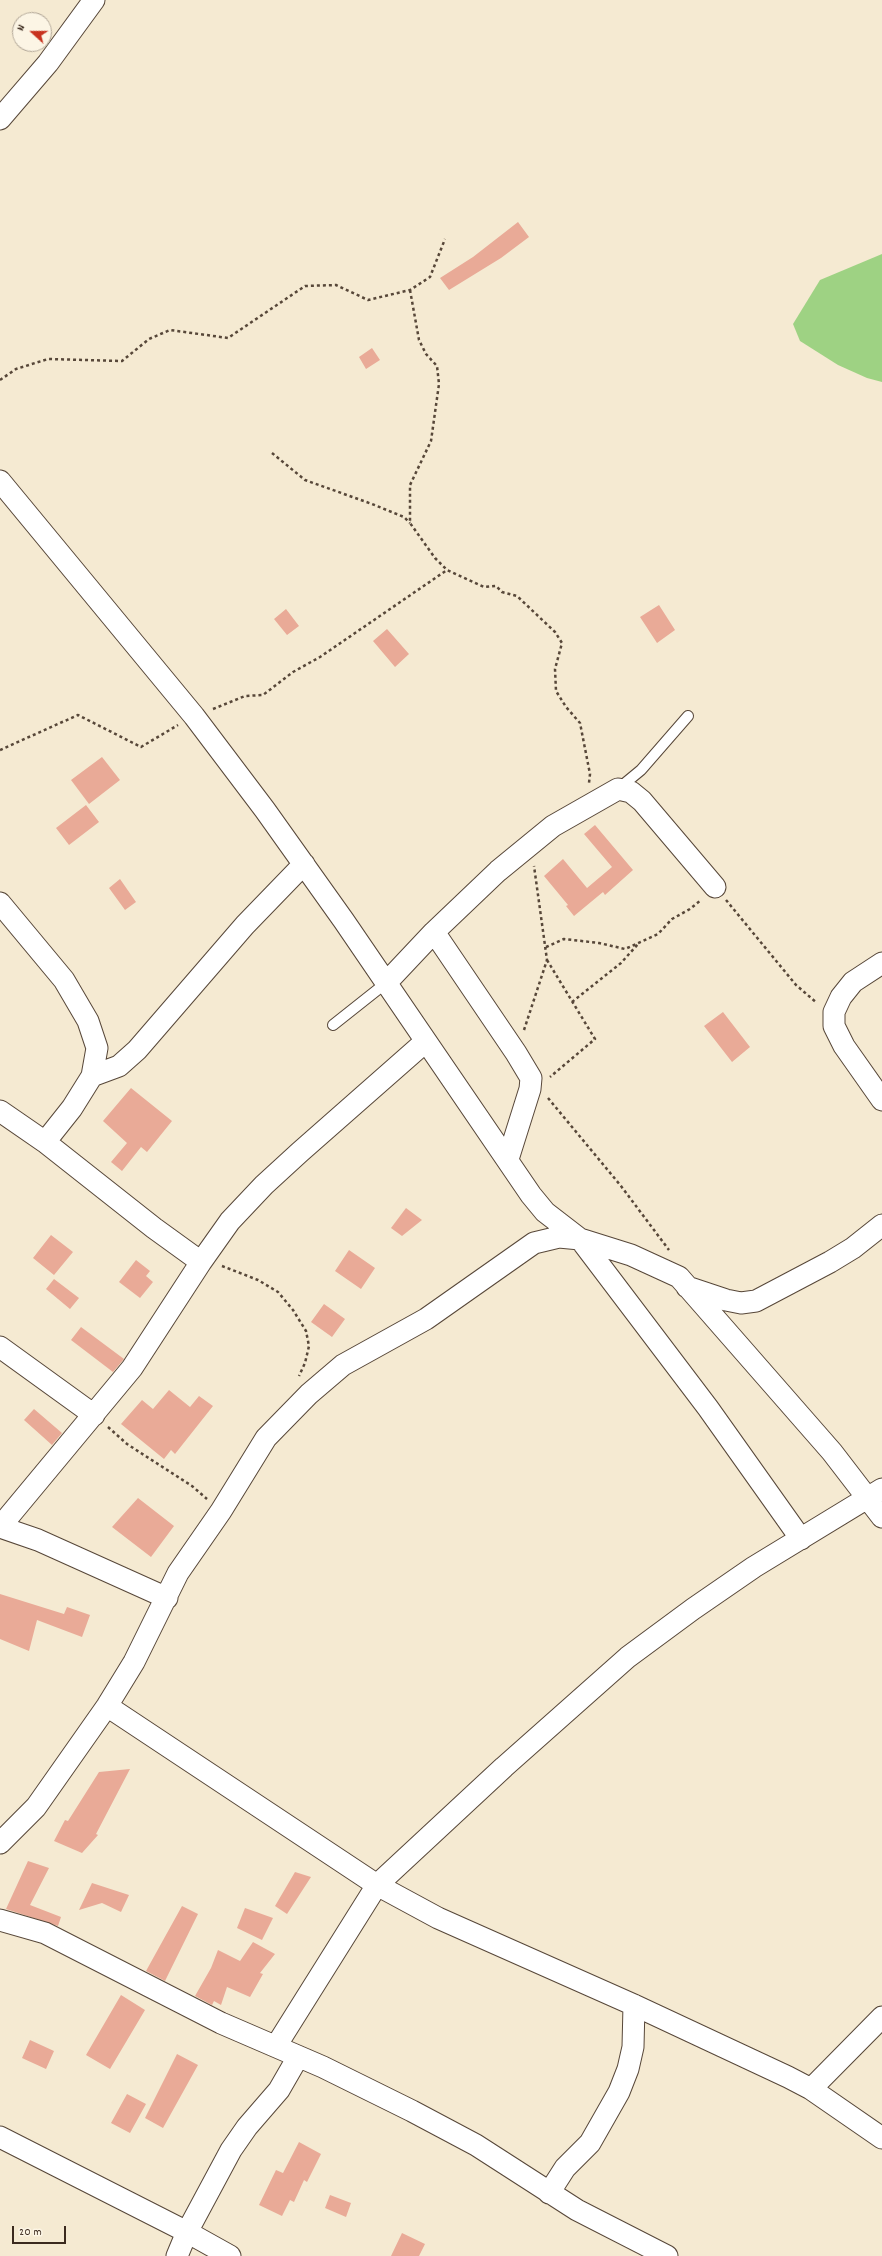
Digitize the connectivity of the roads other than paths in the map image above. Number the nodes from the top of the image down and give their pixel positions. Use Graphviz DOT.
graph roads {
  1 [pos="94,0"];
  2 [pos="0,119"];
  3 [pos="0,481"];
  4 [pos="688,716"];
  5 [pos="618,789"];
  6 [pos="304,864"];
  7 [pos="715,887"];
  8 [pos="0,903"];
  9 [pos="434,932"];
  10 [pos="882,963"];
  11 [pos="386,983"];
  12 [pos="333,1025"];
  13 [pos="425,1042"];
  14 [pos="92,1076"];
  15 [pos="882,1100"];
  16 [pos="0,1111"];
  17 [pos="45,1142"];
  18 [pos="508,1159"];
  19 [pos="882,1225"];
  20 [pos="580,1239"];
  21 [pos="201,1262"];
  22 [pos="683,1281"];
  23 [pos="0,1347"];
  24 [pos="94,1415"];
  25 [pos="875,1494"];
  26 [pos="882,1517"];
  27 [pos="0,1527"];
  28 [pos="801,1539"];
  29 [pos="167,1598"];
  30 [pos="107,1706"];
  31 [pos="0,1843"];
  32 [pos="377,1885"];
  33 [pos="0,1920"];
  34 [pos="634,2005"];
  35 [pos="882,2017"];
  36 [pos="276,2046"];
  37 [pos="298,2057"];
  38 [pos="812,2090"];
  39 [pos="0,2137"];
  40 [pos="882,2138"];
  41 [pos="549,2193"];
  42 [pos="187,2232"];
  43 [pos="177,2256"];
  44 [pos="230,2256"];
  45 [pos="667,2256"];
  1 -- 2 [label="street"];
  3 -- 6 [label="street"];
  4 -- 5 [label="lane"];
  5 -- 7 [label="street"];
  5 -- 9 [label="street"];
  6 -- 11 [label="street"];
  6 -- 14 [label="street"];
  8 -- 14 [label="street"];
  9 -- 11 [label="street"];
  9 -- 18 [label="street"];
  10 -- 15 [label="street"];
  11 -- 12 [label="lane"];
  11 -- 13 [label="street"];
  13 -- 18 [label="street"];
  13 -- 21 [label="street"];
  14 -- 17 [label="street"];
  16 -- 17 [label="street"];
  17 -- 21 [label="street"];
  18 -- 20 [label="street"];
  19 -- 22 [label="street"];
  20 -- 22 [label="street"];
  20 -- 28 [label="street"];
  20 -- 29 [label="street"];
  21 -- 24 [label="street"];
  22 -- 25 [label="street"];
  23 -- 24 [label="street"];
  24 -- 27 [label="street"];
  25 -- 26 [label="street"];
  25 -- 28 [label="street"];
  27 -- 29 [label="street"];
  28 -- 32 [label="street"];
  29 -- 30 [label="street"];
  30 -- 31 [label="street"];
  30 -- 32 [label="street"];
  32 -- 34 [label="street"];
  32 -- 36 [label="street"];
  33 -- 36 [label="street"];
  34 -- 38 [label="street"];
  34 -- 41 [label="street"];
  35 -- 38 [label="street"];
  36 -- 37 [label="street"];
  37 -- 41 [label="street"];
  37 -- 42 [label="street"];
  38 -- 40 [label="street"];
  39 -- 42 [label="street"];
  41 -- 45 [label="street"];
  42 -- 43 [label="street"];
  42 -- 44 [label="street"];
}
